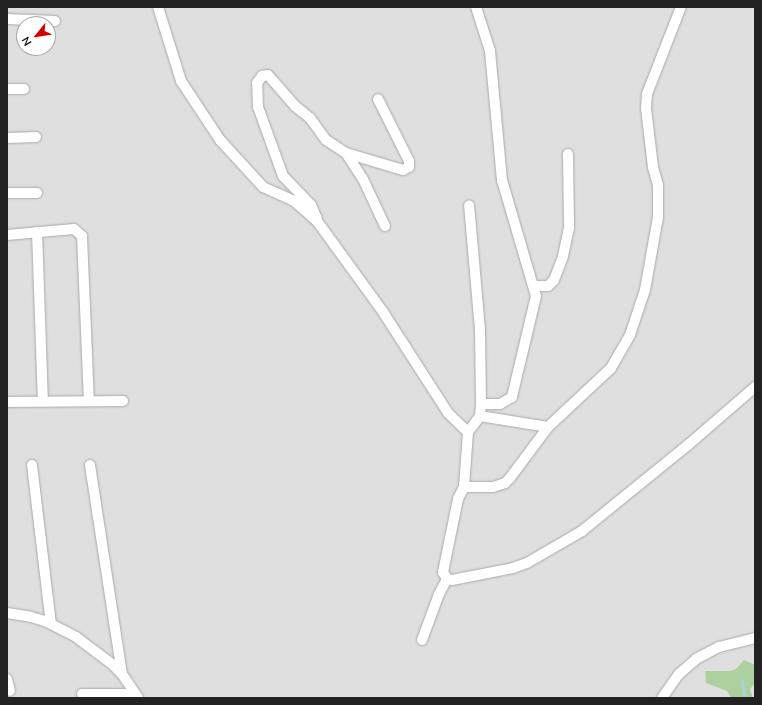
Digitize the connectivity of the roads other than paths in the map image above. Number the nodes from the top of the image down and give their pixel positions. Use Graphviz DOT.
graph roads {
  1 [pos="158,7"];
  2 [pos="476,7"];
  3 [pos="681,7"];
  4 [pos="7,89"];
  5 [pos="24,89"];
  6 [pos="378,99"];
  7 [pos="36,137"];
  8 [pos="7,138"];
  9 [pos="346,153"];
  10 [pos="568,154"];
  11 [pos="7,193"];
  12 [pos="37,193"];
  13 [pos="469,205"];
  14 [pos="318,221"];
  15 [pos="385,226"];
  16 [pos="37,232"];
  17 [pos="7,235"];
  18 [pos="534,286"];
  19 [pos="755,387"];
  20 [pos="89,400"];
  21 [pos="43,401"];
  22 [pos="124,401"];
  23 [pos="7,402"];
  24 [pos="481,404"];
  25 [pos="480,416"];
  26 [pos="548,427"];
  27 [pos="468,432"];
  28 [pos="32,465"];
  29 [pos="90,465"];
  30 [pos="464,487"];
  31 [pos="447,578"];
  32 [pos="7,613"];
  33 [pos="51,624"];
  34 [pos="755,638"];
  35 [pos="422,640"];
  36 [pos="122,674"];
  37 [pos="7,679"];
  38 [pos="10,691"];
  39 [pos="82,694"];
  40 [pos="136,696"];
  41 [pos="662,698"];
  1 -- 14 [label="street"];
  2 -- 18 [label="street"];
  3 -- 26 [label="street"];
  4 -- 5 [label="street"];
  6 -- 9 [label="street"];
  7 -- 8 [label="street"];
  9 -- 14 [label="street"];
  9 -- 15 [label="street"];
  10 -- 18 [label="street"];
  11 -- 12 [label="street"];
  13 -- 24 [label="street"];
  14 -- 27 [label="street"];
  16 -- 17 [label="street"];
  16 -- 20 [label="street"];
  16 -- 21 [label="street"];
  18 -- 24 [label="street"];
  19 -- 31 [label="street"];
  20 -- 21 [label="street"];
  20 -- 22 [label="street"];
  21 -- 23 [label="street"];
  24 -- 25 [label="street"];
  25 -- 26 [label="street"];
  25 -- 27 [label="street"];
  26 -- 30 [label="street"];
  27 -- 30 [label="street"];
  28 -- 33 [label="street"];
  29 -- 36 [label="street"];
  30 -- 31 [label="street"];
  31 -- 35 [label="street"];
  32 -- 33 [label="street"];
  33 -- 36 [label="street"];
  34 -- 41 [label="street"];
  36 -- 40 [label="street"];
  37 -- 38 [label="street"];
  39 -- 40 [label="street"];
}
